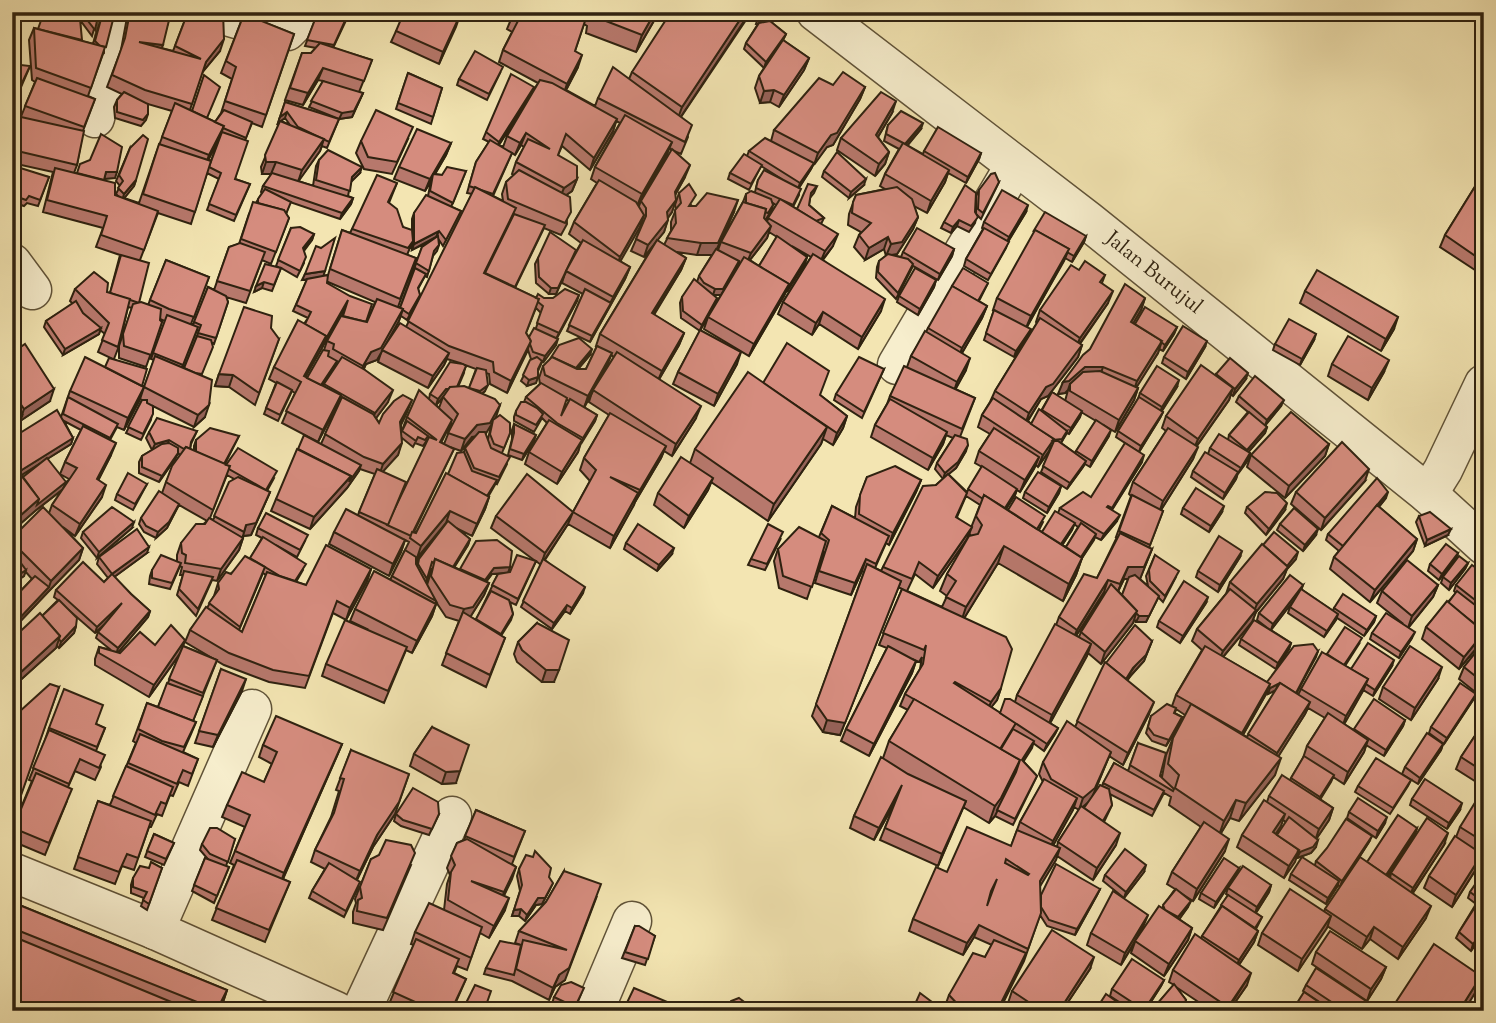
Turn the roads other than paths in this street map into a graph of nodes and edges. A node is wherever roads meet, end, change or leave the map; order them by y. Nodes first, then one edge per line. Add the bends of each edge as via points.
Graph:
1 (121, 12) edge
2 (213, 12) edge
3 (297, 12) edge
4 (816, 12) edge
5 (95, 118) edge
6 (1015, 165) junction
7 (897, 365) dead end
8 (1484, 384) edge
9 (1428, 494) junction
10 (1484, 545) edge
11 (252, 709) dead end
12 (452, 816) dead end
13 (12, 872) edge
14 (632, 921) dead end
15 (155, 930) junction
16 (1484, 993) edge
17 (336, 1011) edge
18 (362, 1011) edge
19 (594, 1011) edge
20 (1472, 1011) edge

1 - 5 street
2 - 3 street via 287,31
4 - 6 street, Jalan Burujul
6 - 7 street
6 - 9 street, Jalan Burujul
8 - 9 street
9 - 10 street, Jalan Burujul
11 - 15 street
12 - 18 street
13 - 15 street
14 - 19 street
15 - 17 street
16 - 20 street

